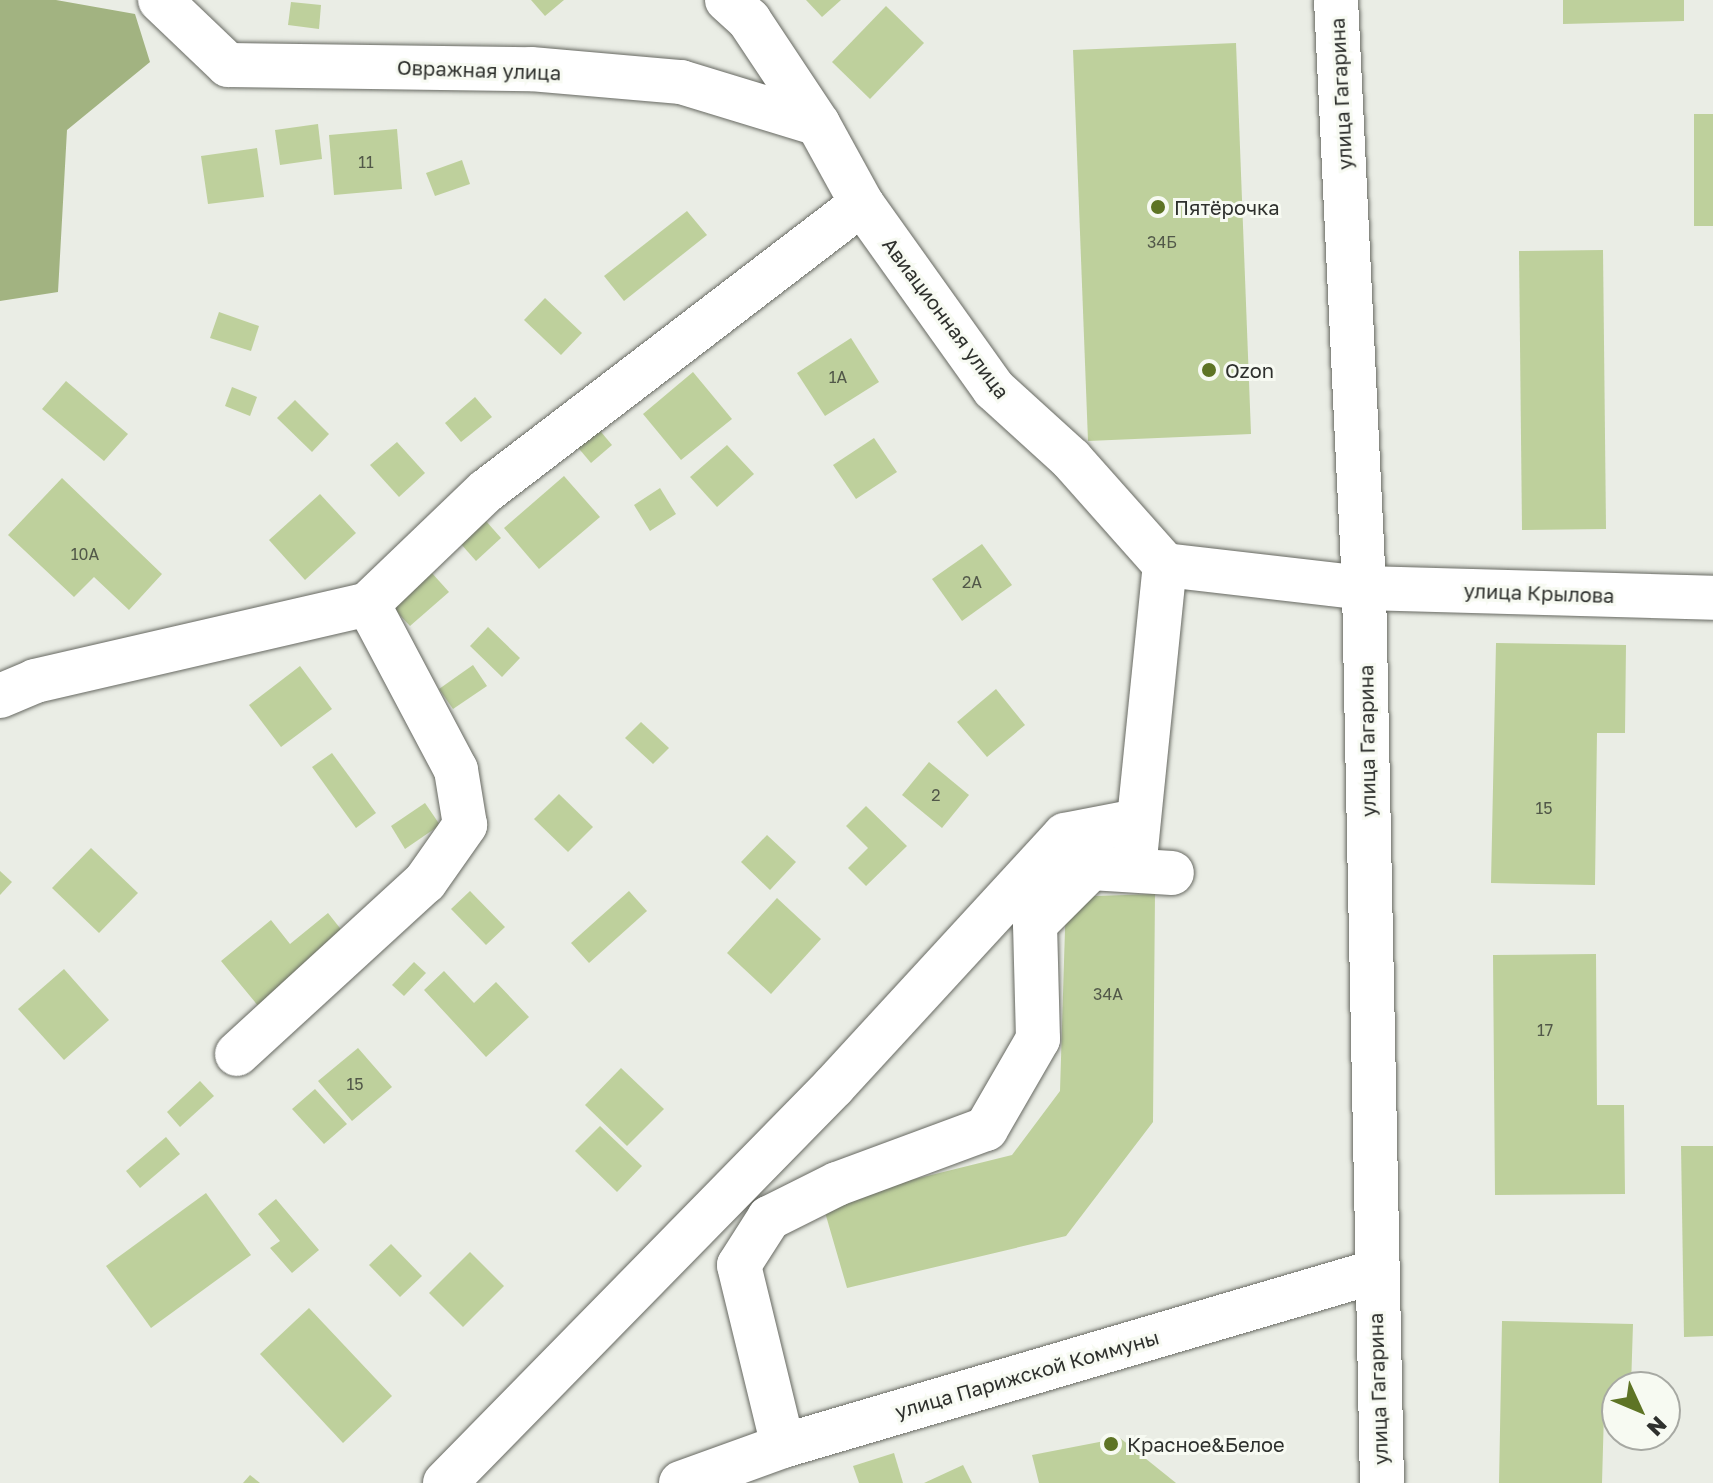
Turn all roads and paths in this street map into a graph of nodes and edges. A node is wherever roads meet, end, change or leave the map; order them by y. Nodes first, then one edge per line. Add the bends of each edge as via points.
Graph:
1 (160, 0) edge
2 (727, 0) edge
3 (1336, 0) edge
4 (818, 124) junction
5 (862, 204) junction
6 (1165, 565) junction
7 (1364, 588) junction
8 (1713, 598) edge
9 (368, 604) junction
10 (0, 696) edge
11 (1137, 821) junction
12 (237, 1054) dead end
13 (1374, 1272) junction
14 (783, 1446) junction
15 (445, 1483) edge
16 (681, 1483) edge
17 (1382, 1483) edge

1 - 4 street, Овражная улица via 228,65 531,69 681,82
2 - 4 street, Авиационная улица via 749,20
3 - 7 street, улица Гагарина
4 - 5 street, Авиационная улица
5 - 6 street, Авиационная улица via 994,389 1071,459
5 - 9 street via 486,491
6 - 7 street
6 - 11 street
7 - 8 street, улица Крылова
7 - 13 street, улица Гагарина
9 - 10 street via 35,681
9 - 12 street via 456,770 465,825 425,882
11 - 14 street via 1154,873 1091,868 1035,924 1038,1039 986,1129 837,1184 769,1218 739,1265
11 - 15 street via 1065,835 834,1086
13 - 14 street, улица Парижской Коммуны
13 - 17 street, улица Гагарина
14 - 16 street, улица Парижской Коммуны

